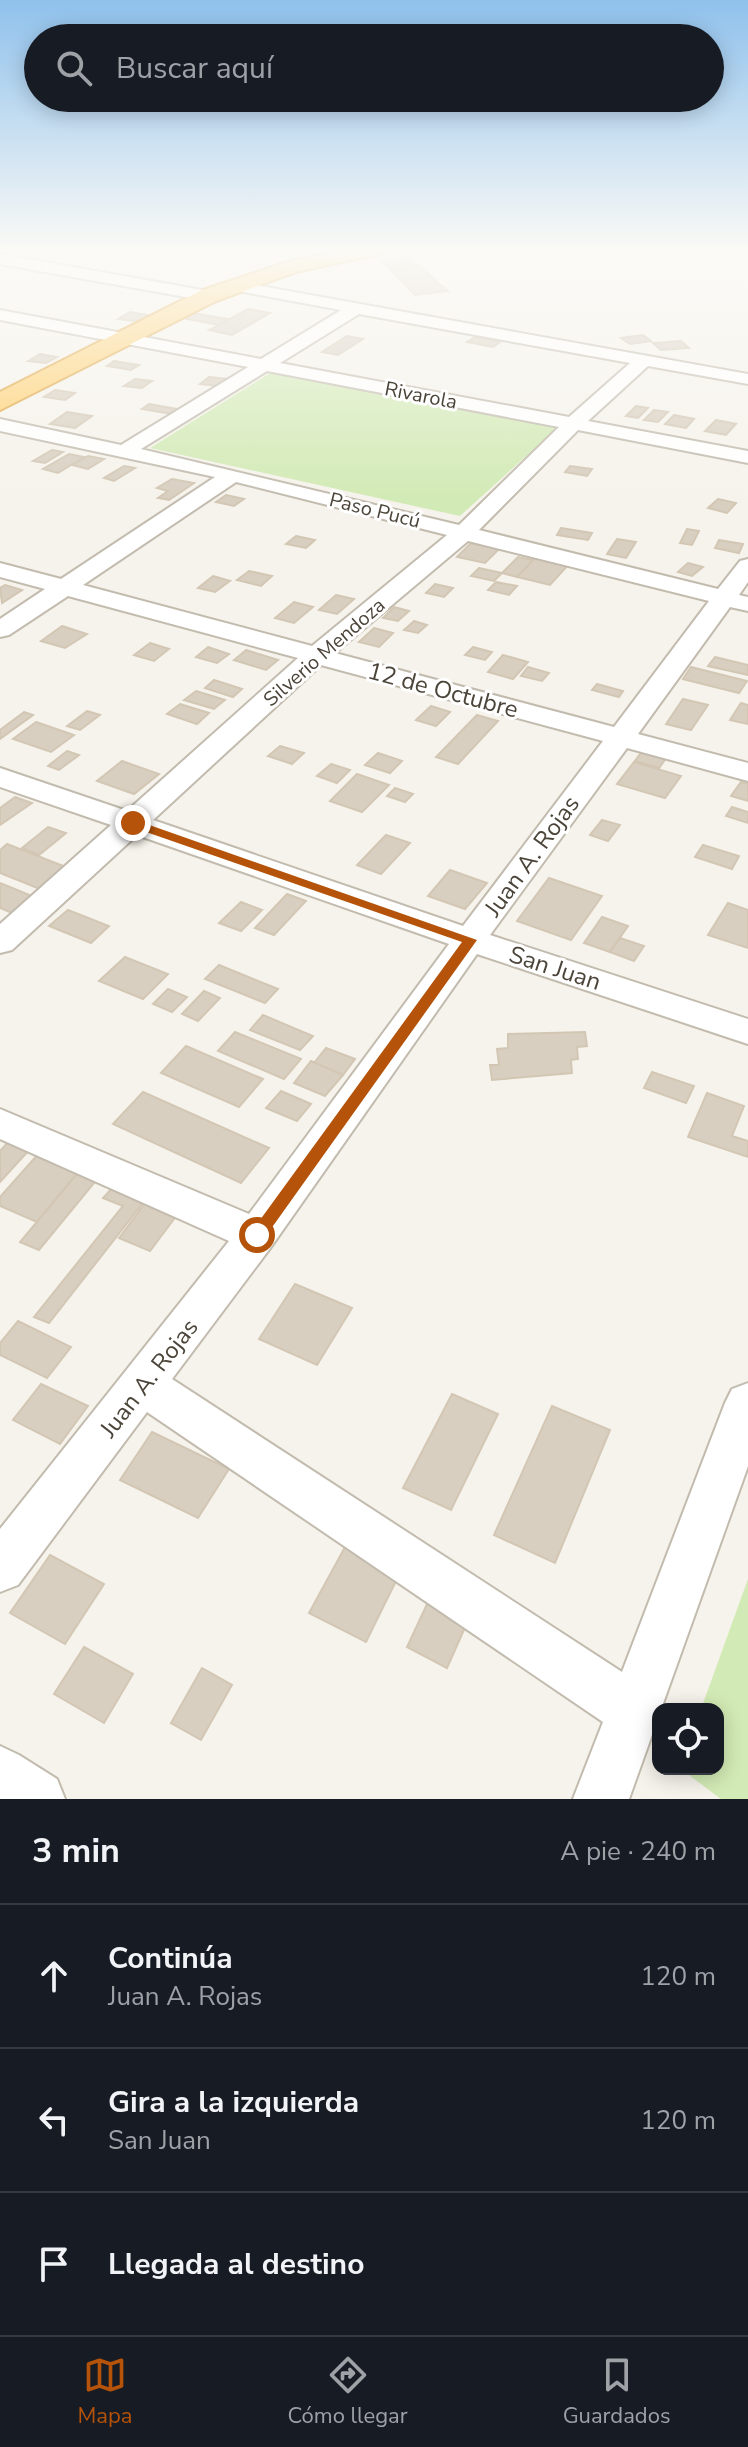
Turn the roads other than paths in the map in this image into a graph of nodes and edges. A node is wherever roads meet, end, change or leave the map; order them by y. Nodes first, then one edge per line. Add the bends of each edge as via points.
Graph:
1 (87, 332) edge
2 (137, 332) edge
3 (318, 332) edge
4 (485, 332) edge
5 (123, 339) junction
6 (734, 359) dead end
7 (644, 360) junction
8 (265, 365) junction
9 (680, 367) junction
10 (748, 379) edge
11 (0, 402) edge
12 (573, 424) junction
13 (0, 425) edge
14 (123, 452) junction
15 (748, 457) edge
16 (233, 475) junction
17 (465, 532) junction
18 (748, 566) edge
19 (0, 570) edge
20 (64, 588) junction
21 (736, 601) edge
22 (0, 630) edge
23 (317, 655) junction
24 (617, 738) junction
25 (748, 772) edge
26 (0, 777) edge
27 (133, 823) junction
28 (470, 940) junction
29 (0, 942) edge
30 (748, 1032) edge
31 (0, 1123) edge
32 (257, 1235) junction
33 (144, 1385) junction
34 (748, 1403) edge
35 (0, 1568) edge
36 (633, 1711) junction
37 (0, 1774) edge
38 (37, 1799) edge
39 (601, 1799) edge

1 - 5 street, Rivarola
2 - 5 highway
3 - 8 street
4 - 7 street
5 - 8 street, Rivarola
5 - 11 highway
6 - 9 street
7 - 9 street
7 - 12 street, Silverio Mendoza
8 - 12 street, Rivarola
8 - 14 street
9 - 10 street
12 - 15 street, Rivarola
12 - 17 street, Silverio Mendoza
13 - 14 street, Paso Pucú
14 - 16 street, Paso Pucú
16 - 17 street, Paso Pucú
16 - 20 street
17 - 21 street, Paso Pucú
17 - 23 street, Silverio Mendoza
18 - 21 street, Juan A. Rojas
19 - 20 street, 12 de Octubre
20 - 22 street
20 - 23 street, 12 de Octubre
21 - 24 street, Juan A. Rojas
23 - 24 street, 12 de Octubre
23 - 27 street, Silverio Mendoza
24 - 25 street, 12 de Octubre
24 - 28 street, Juan A. Rojas
26 - 27 street, San Juan
27 - 28 street, San Juan
27 - 29 street, Silverio Mendoza
28 - 30 street, San Juan
28 - 32 street, Juan A. Rojas
31 - 32 street
32 - 33 street, Juan A. Rojas
33 - 35 street, Juan A. Rojas
33 - 36 street
34 - 36 street
36 - 39 street
37 - 38 street

